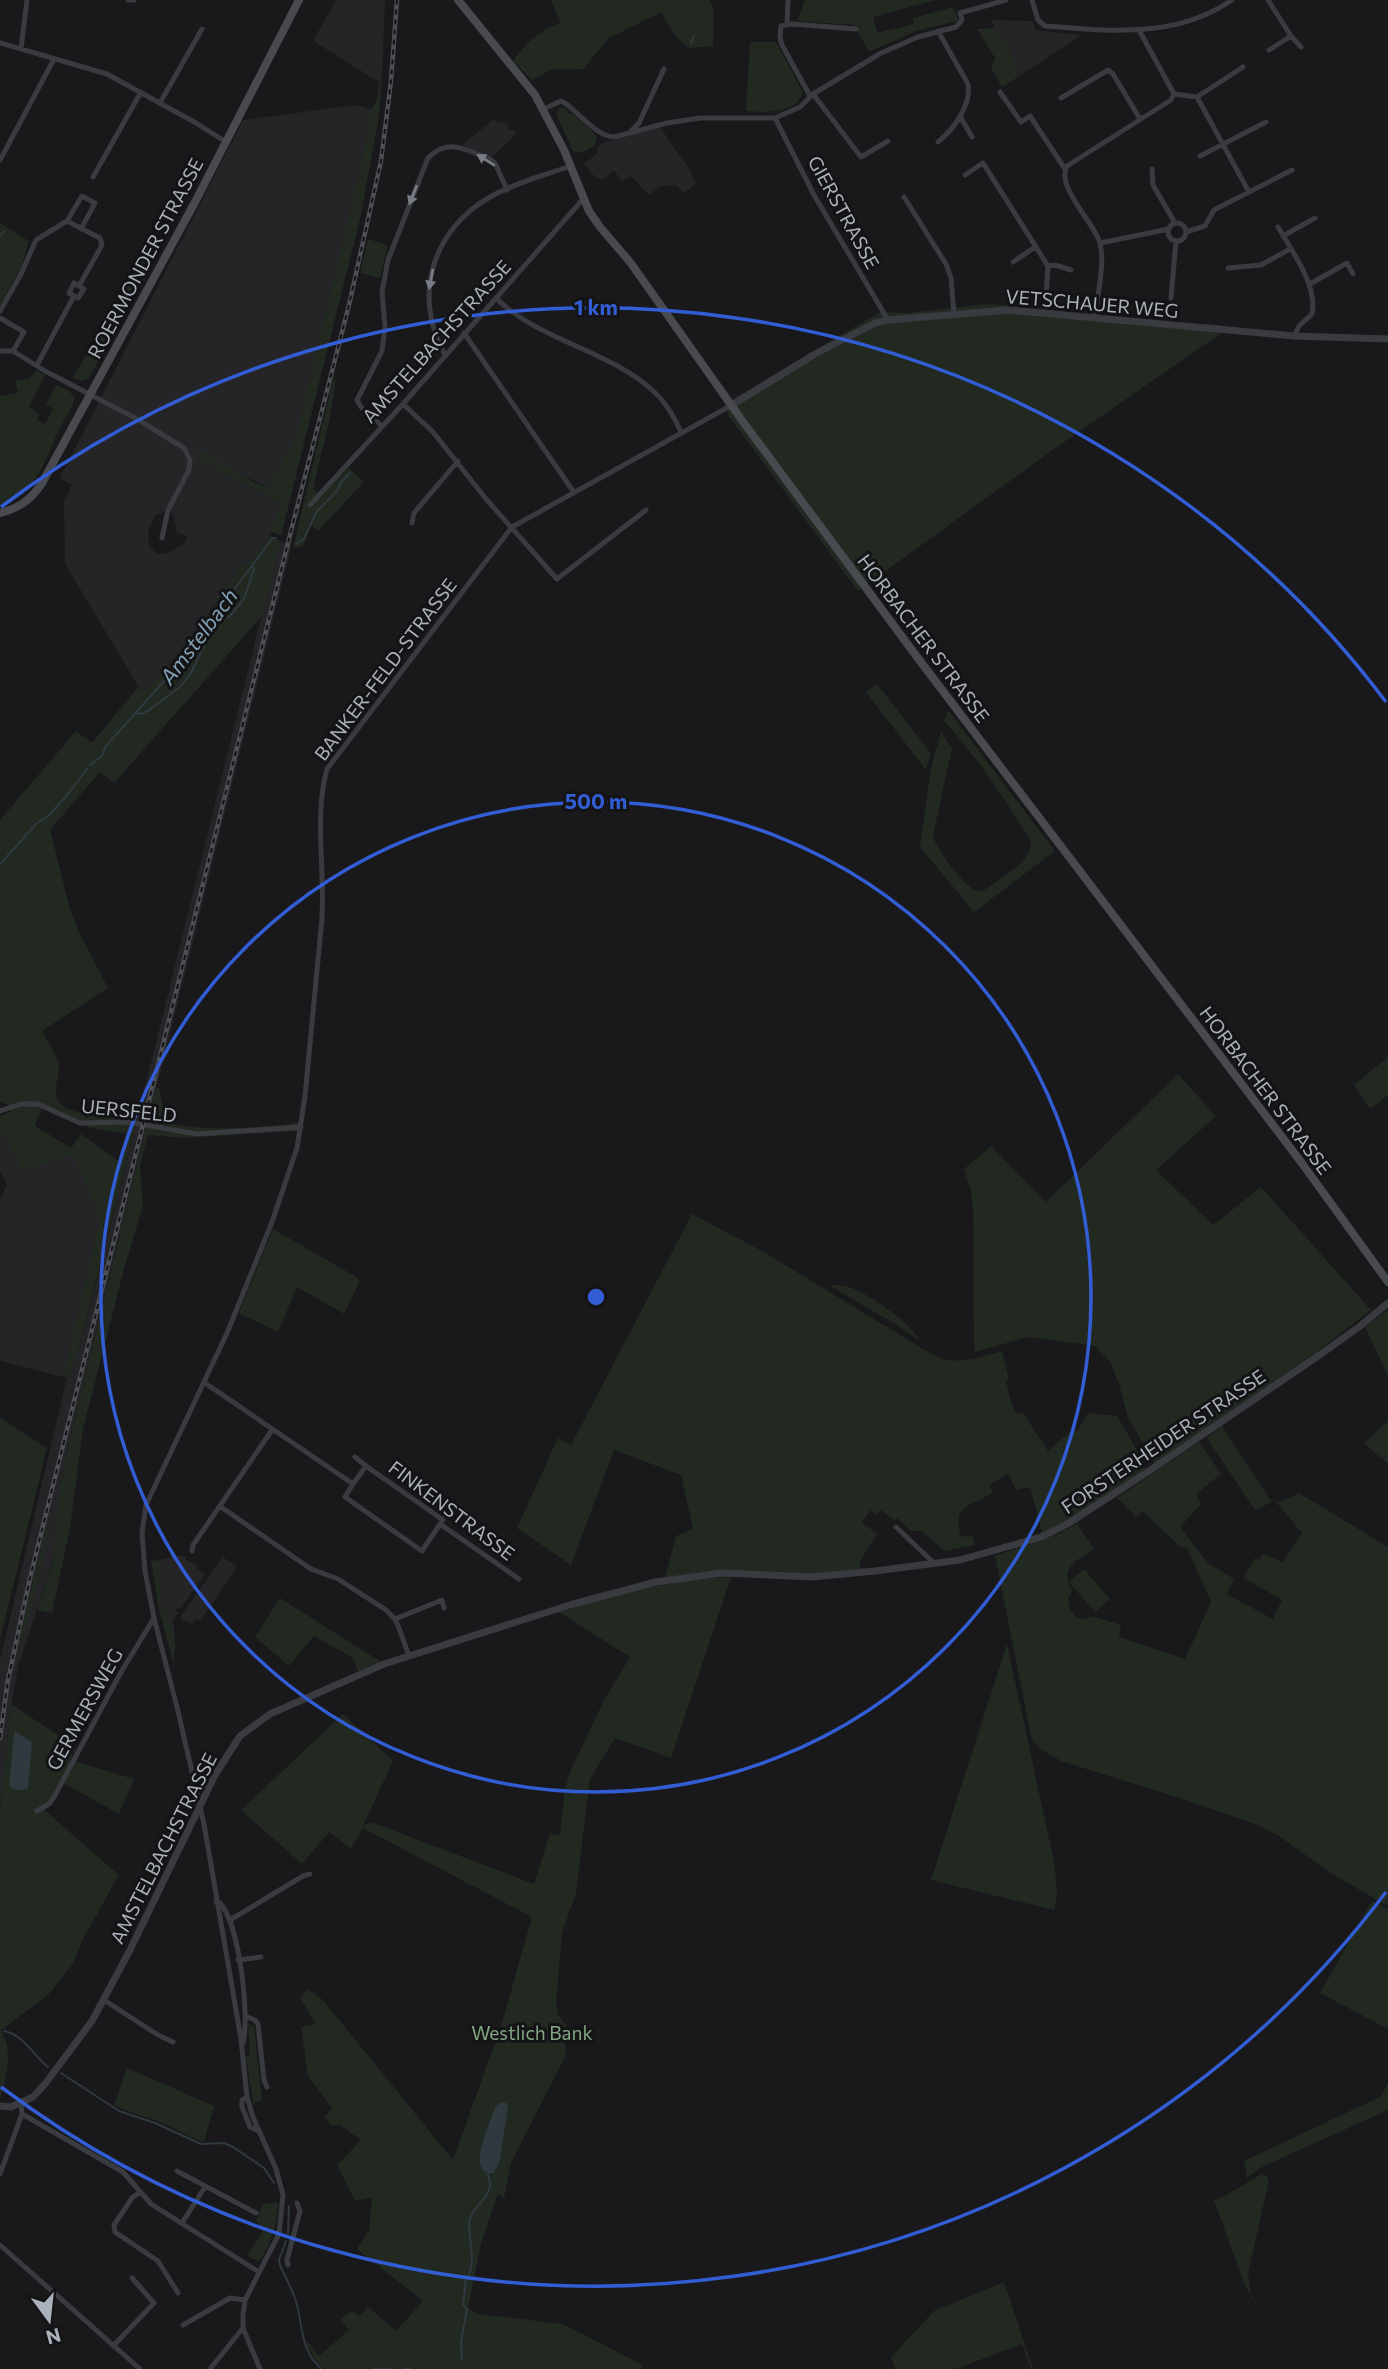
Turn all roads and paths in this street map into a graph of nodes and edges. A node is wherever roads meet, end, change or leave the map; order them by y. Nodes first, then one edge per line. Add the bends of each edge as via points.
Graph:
1 (27, 0) edge
2 (458, 0) edge
3 (788, 0) edge
4 (1006, 0) edge
5 (1032, 0) edge
6 (1232, 0) edge
7 (1268, 0) edge
8 (297, 1) edge
9 (787, 24) junction
10 (202, 29) dead end
11 (856, 29) dead end
12 (1139, 30) junction
13 (938, 31) junction
14 (1291, 36) junction
15 (0, 43) edge
16 (1301, 47) dead end
17 (21, 49) junction
18 (1269, 50) dead end
19 (54, 59) junction
20 (1242, 67) dead end
21 (664, 69) dead end
22 (141, 92) junction
23 (1000, 92) dead end
24 (1174, 94) junction
25 (811, 95) junction
26 (1197, 97) junction
27 (1061, 98) dead end
28 (160, 103) junction
29 (544, 109) junction
30 (960, 116) junction
31 (775, 118) junction
32 (1140, 119) junction
33 (1266, 122) dead end
34 (628, 134) junction
35 (972, 137) dead end
36 (888, 141) dead end
37 (226, 142) junction
38 (938, 142) dead end
39 (1224, 143) junction
40 (1200, 156) dead end
41 (0, 160) edge
42 (571, 166) junction
43 (1065, 169) junction
44 (1152, 169) dead end
45 (1292, 170) dead end
46 (965, 175) dead end
47 (93, 177) dead end
48 (507, 190) junction
49 (1249, 192) junction
50 (904, 197) dead end
51 (584, 198) junction
52 (1315, 218) dead end
53 (67, 221) junction
54 (1175, 223) junction
55 (1278, 227) dead end
56 (81, 229) junction
57 (1169, 229) junction
58 (1186, 233) junction
59 (1283, 236) junction
60 (1176, 242) junction
61 (1100, 243) junction
62 (1035, 247) junction
63 (1290, 249) junction
64 (1013, 262) dead end
65 (1048, 266) junction
66 (1228, 268) dead end
67 (1070, 270) dead end
68 (1353, 274) dead end
69 (1310, 284) junction
70 (496, 298) junction
71 (1171, 298) dead end
72 (0, 311) edge
73 (1045, 312) junction
74 (954, 314) junction
75 (0, 318) edge
76 (1094, 318) junction
77 (888, 320) junction
78 (464, 333) junction
79 (1294, 336) junction
80 (1388, 339) edge
81 (0, 351) edge
82 (13, 351) junction
83 (445, 355) junction
84 (37, 365) junction
85 (89, 395) junction
86 (403, 404) junction
87 (732, 405) junction
88 (382, 426) junction
89 (681, 432) junction
90 (458, 461) junction
91 (573, 491) junction
92 (310, 505) dead end
93 (646, 510) dead end
94 (0, 513) edge
95 (412, 523) dead end
96 (512, 527) junction
97 (163, 538) dead end
98 (0, 1111) edge
99 (301, 1127) junction
100 (1388, 1282) edge
101 (1388, 1303) edge
102 (205, 1383) junction
103 (271, 1430) junction
104 (355, 1457) dead end
105 (366, 1466) junction
106 (353, 1484) junction
107 (221, 1507) junction
108 (440, 1524) junction
109 (897, 1527) dead end
110 (191, 1551) dead end
111 (935, 1564) junction
112 (519, 1579) dead end
113 (444, 1608) dead end
114 (537, 1616) joint
115 (154, 1618) junction
116 (395, 1619) junction
117 (409, 1656) junction
118 (199, 1805) junction
119 (37, 1811) dead end
120 (191, 1821) junction
121 (204, 1824) junction
122 (310, 1874) dead end
123 (216, 1902) junction
124 (230, 1920) junction
125 (261, 1957) dead end
126 (238, 1960) junction
127 (104, 2000) junction
128 (247, 2017) junction
129 (173, 2042) dead end
130 (242, 2045) junction
131 (267, 2087) dead end
132 (21, 2104) junction
133 (0, 2106) edge
134 (22, 2114) junction
135 (177, 2171) dead end
136 (0, 2174) edge
137 (205, 2187) junction
138 (140, 2192) junction
139 (297, 2203) dead end
140 (256, 2213) dead end
141 (182, 2223) junction
142 (287, 2237) junction
143 (0, 2245) edge
144 (288, 2265) dead end
145 (260, 2272) junction
146 (132, 2278) dead end
147 (178, 2293) dead end
148 (245, 2300) junction
149 (183, 2325) dead end
150 (243, 2328) junction
151 (113, 2346) junction
152 (140, 2369) edge
153 (210, 2369) edge
154 (260, 2369) edge

1 - 17 street
2 - 29 main road, HORBACHER STRASSE
3 - 9 street
4 - 13 street via 960,13 961,24
5 - 12 street via 1038,20 1045,26
6 - 12 street via 1192,20
7 - 14 street
8 - 37 main road, ROERMONDER STRASSE
9 - 11 street
9 - 25 street via 781,26 780,38
10 - 28 street
12 - 24 street
13 - 25 street via 889,49
13 - 30 street via 968,84
14 - 16 street
14 - 18 street
15 - 17 street
17 - 19 street
19 - 22 street via 107,74
19 - 41 street
20 - 26 street
21 - 34 street via 639,123
22 - 28 street
22 - 47 street
23 - 43 street via 1021,122 1030,116
24 - 26 street
24 - 32 street
25 - 31 street via 800,107
25 - 36 street via 861,157
26 - 39 street
27 - 32 street via 1108,70
28 - 37 street
29 - 34 street via 561,101 607,136
29 - 42 main road, HORBACHER STRASSE
30 - 35 street
30 - 38 street
31 - 34 street via 700,118
31 - 77 street, GIERSTRASSE via 814,195
32 - 43 street
33 - 39 street
37 - 85 main road, ROERMONDER STRASSE
39 - 40 street
39 - 49 street
42 - 48 street
42 - 51 main road, HORBACHER STRASSE
43 - 61 street via 1065,183
44 - 54 street via 1153,186
45 - 49 street
46 - 62 street via 983,163
48 -> 83 street via 472,209 456,225 434,265 429,310
48 -> 88 street via 495,163 469,151 452,145 428,158 387,260 382,351 358,400
49 - 58 street via 1214,210 1205,226
50 - 74 street via 946,264
51 - 70 street, AMSTELBACHSTRASSE
51 - 87 main road, HORBACHER STRASSE via 600,228 630,262
52 - 59 street
53 - 56 street
53 - 56 street via 82,195 95,203
53 - 72 street via 36,240
54 - 57 street
54 - 58 street via 1183,225
55 - 59 street
56 - 84 street via 100,238 102,245 79,286 84,289 78,298 74,296
57 - 60 street via 1169,237
57 - 61 street
58 - 60 street
59 - 63 street
60 - 71 street
61 - 76 street
62 - 64 street
62 - 65 street
63 - 66 street via 1261,265
63 - 69 street
65 - 67 street
65 - 73 street
68 - 69 street via 1347,263
69 - 79 street via 1312,314
70 - 78 street, AMSTELBACHSTRASSE
70 - 89 street via 523,320 633,376 660,398
73 - 74 street, VETSCHAUER WEG
73 - 76 street, VETSCHAUER WEG
74 - 77 street, VETSCHAUER WEG
75 - 82 street via 24,331
76 - 79 street, VETSCHAUER WEG
77 - 87 street, VETSCHAUER WEG via 815,354
78 - 83 street, AMSTELBACHSTRASSE
78 - 91 street
79 - 80 street, VETSCHAUER WEG
81 - 82 street
82 - 84 street
83 - 86 street, AMSTELBACHSTRASSE
84 - 85 street
85 - 94 main road, ROERMONDER STRASSE via 37,491 20,506
85 - 97 street via 188,453 189,470 168,510
86 - 88 street, AMSTELBACHSTRASSE
86 - 90 street
87 - 89 street, BANKER-FELD-STRASSE
87 - 100 main road, HORBACHER STRASSE
88 - 92 street, AMSTELBACHSTRASSE
89 - 91 street, BANKER-FELD-STRASSE
90 - 95 street via 414,513
90 - 96 street
91 - 96 street, BANKER-FELD-STRASSE
93 - 96 street via 556,579
96 - 99 street, BANKER-FELD-STRASSE via 327,769 322,788 322,918
98 - 99 street, UERSFELD via 38,1104 80,1123 128,1122 197,1134
99 - 102 street, BANKER-FELD-STRASSE via 272,1222
101 - 111 street, FORSTERHEIDER STRASSE via 1307,1364 1069,1523 1025,1542
102 - 103 street
102 - 115 street, BANKER-FELD-STRASSE via 146,1505 142,1533
103 - 106 street
103 - 107 street
104 - 105 street, FINKENSTRASSE
105 - 106 street, FINKENSTRASSE
105 - 108 street, FINKENSTRASSE via 443,1520
106 - 108 street via 345,1497 422,1551
107 - 110 street
107 - 116 street
108 - 112 street, FINKENSTRASSE
109 - 111 street
111 - 114 street, FORSTERHEIDER STRASSE via 812,1577 722,1573 656,1582
113 - 116 street via 442,1600
114 - 117 street, AMSTELBACHSTRASSE
115 - 118 street, BANKER-FELD-STRASSE
115 - 119 street, GERMERSWEG via 54,1797
116 - 117 street
117 - 118 street, AMSTELBACHSTRASSE via 255,1723 240,1736
118 - 120 street, AMSTELBACHSTRASSE
118 - 121 street, BANKER-FELD-STRASSE
120 - 121 street via 198,1819
120 - 127 street, AMSTELBACHSTRASSE
121 - 123 street, BANKER-FELD-STRASSE
122 - 124 street
123 - 124 street
123 - 130 street, BANKER-FELD-STRASSE
124 - 126 street
125 - 126 street
126 - 128 street
127 - 129 street
127 - 132 street, AMSTELBACHSTRASSE via 55,2071
128 - 130 street
128 - 131 street via 258,2024
130 - 142 street via 247,2097 242,2107 276,2168
132 - 133 street
132 - 134 street
134 - 136 street
134 - 138 street via 123,2172
135 - 137 street
137 - 140 street
137 - 141 street
138 - 141 street
138 - 147 street via 114,2225 115,2232 158,2261
139 - 142 street via 300,2211
141 - 145 street
142 - 144 street
142 - 145 street
143 - 151 street
145 - 148 street
146 - 151 street via 154,2303
148 - 149 street via 230,2298
148 - 150 street
150 - 153 street
150 - 154 street
151 - 152 street

